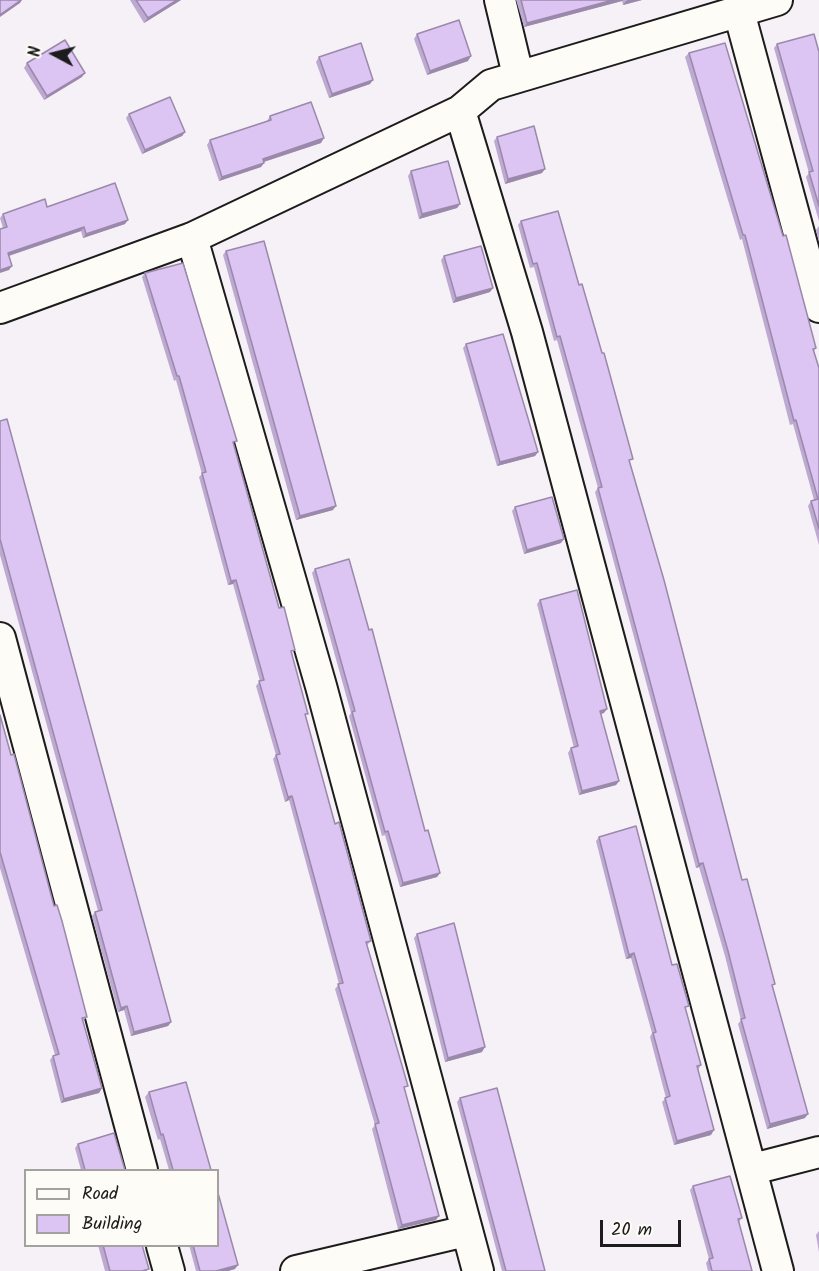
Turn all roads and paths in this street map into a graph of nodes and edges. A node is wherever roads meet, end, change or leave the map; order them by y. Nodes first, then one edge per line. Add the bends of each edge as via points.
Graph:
1 (500, 0) edge
2 (777, 0) edge
3 (739, 12) junction
4 (518, 75) junction
5 (460, 111) junction
6 (192, 238) junction
7 (819, 307) edge
8 (0, 308) edge
9 (0, 638) edge
10 (819, 1152) edge
11 (142, 1169) edge
12 (753, 1169) junction
13 (466, 1231) junction
14 (163, 1247) edge
15 (169, 1271) edge
16 (296, 1271) edge
17 (478, 1271) edge
18 (778, 1271) edge

1 - 4 street
2 - 3 street
3 - 4 street
3 - 7 street
4 - 5 street via 491,85
5 - 6 street
5 - 12 street via 527,333
6 - 8 street
6 - 13 street via 321,686
9 - 11 street
10 - 12 street
12 - 18 street
13 - 16 street
13 - 17 street
14 - 15 street

